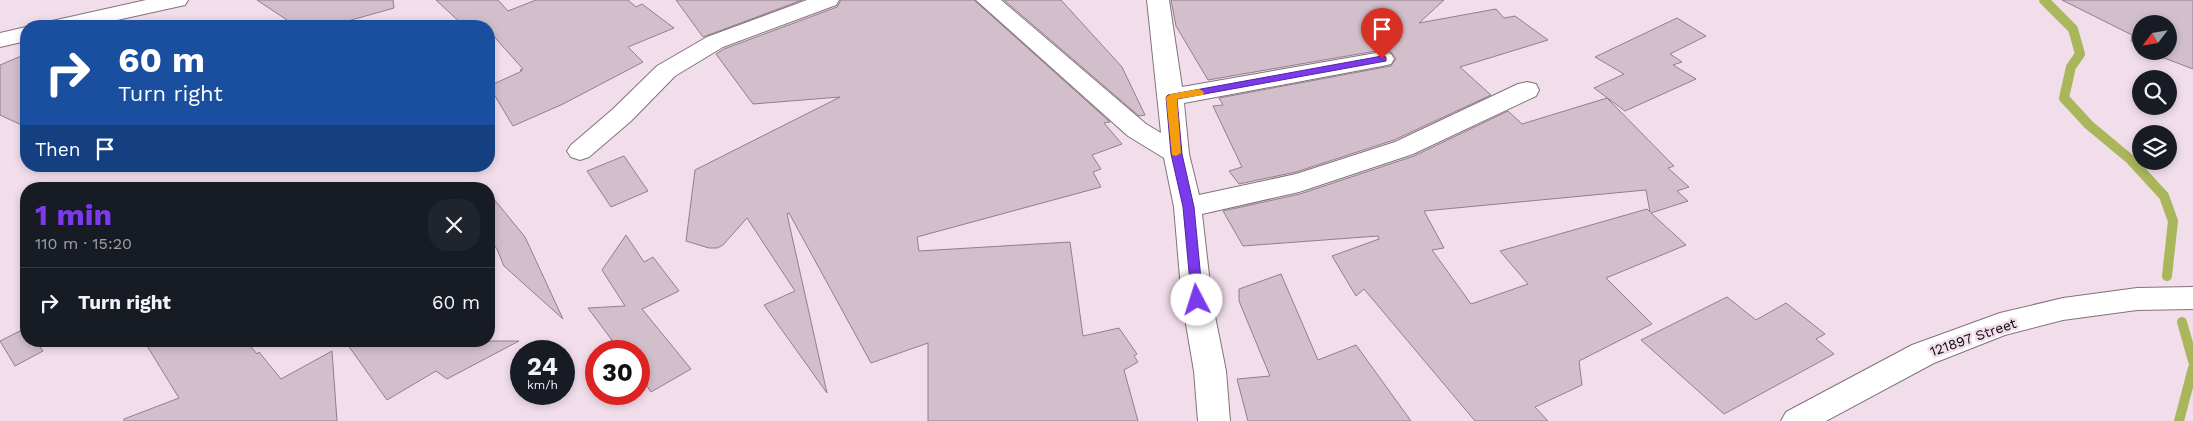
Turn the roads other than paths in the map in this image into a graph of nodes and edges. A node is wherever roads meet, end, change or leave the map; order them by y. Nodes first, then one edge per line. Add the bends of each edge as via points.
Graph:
1 (177, 0) edge
2 (828, 0) edge
3 (987, 0) edge
4 (1158, 0) edge
5 (87, 20) edge
6 (20, 35) edge
7 (0, 40) edge
8 (1382, 59) dead end
9 (1526, 90) dead end
10 (1171, 97) junction
11 (580, 151) dead end
12 (1176, 154) junction
13 (1188, 207) junction
14 (2193, 298) edge
15 (1214, 421) edge
16 (1797, 421) edge

1 - 5 street
2 - 11 street via 715,42 666,71
3 - 12 street via 1137,130
4 - 10 street
6 - 7 street
8 - 10 street
9 - 13 street via 1404,148 1299,183
10 - 12 street
12 - 13 street
13 - 15 street
14 - 16 street, 121897 Street via 2136,299 2063,309 2000,325 1923,354

